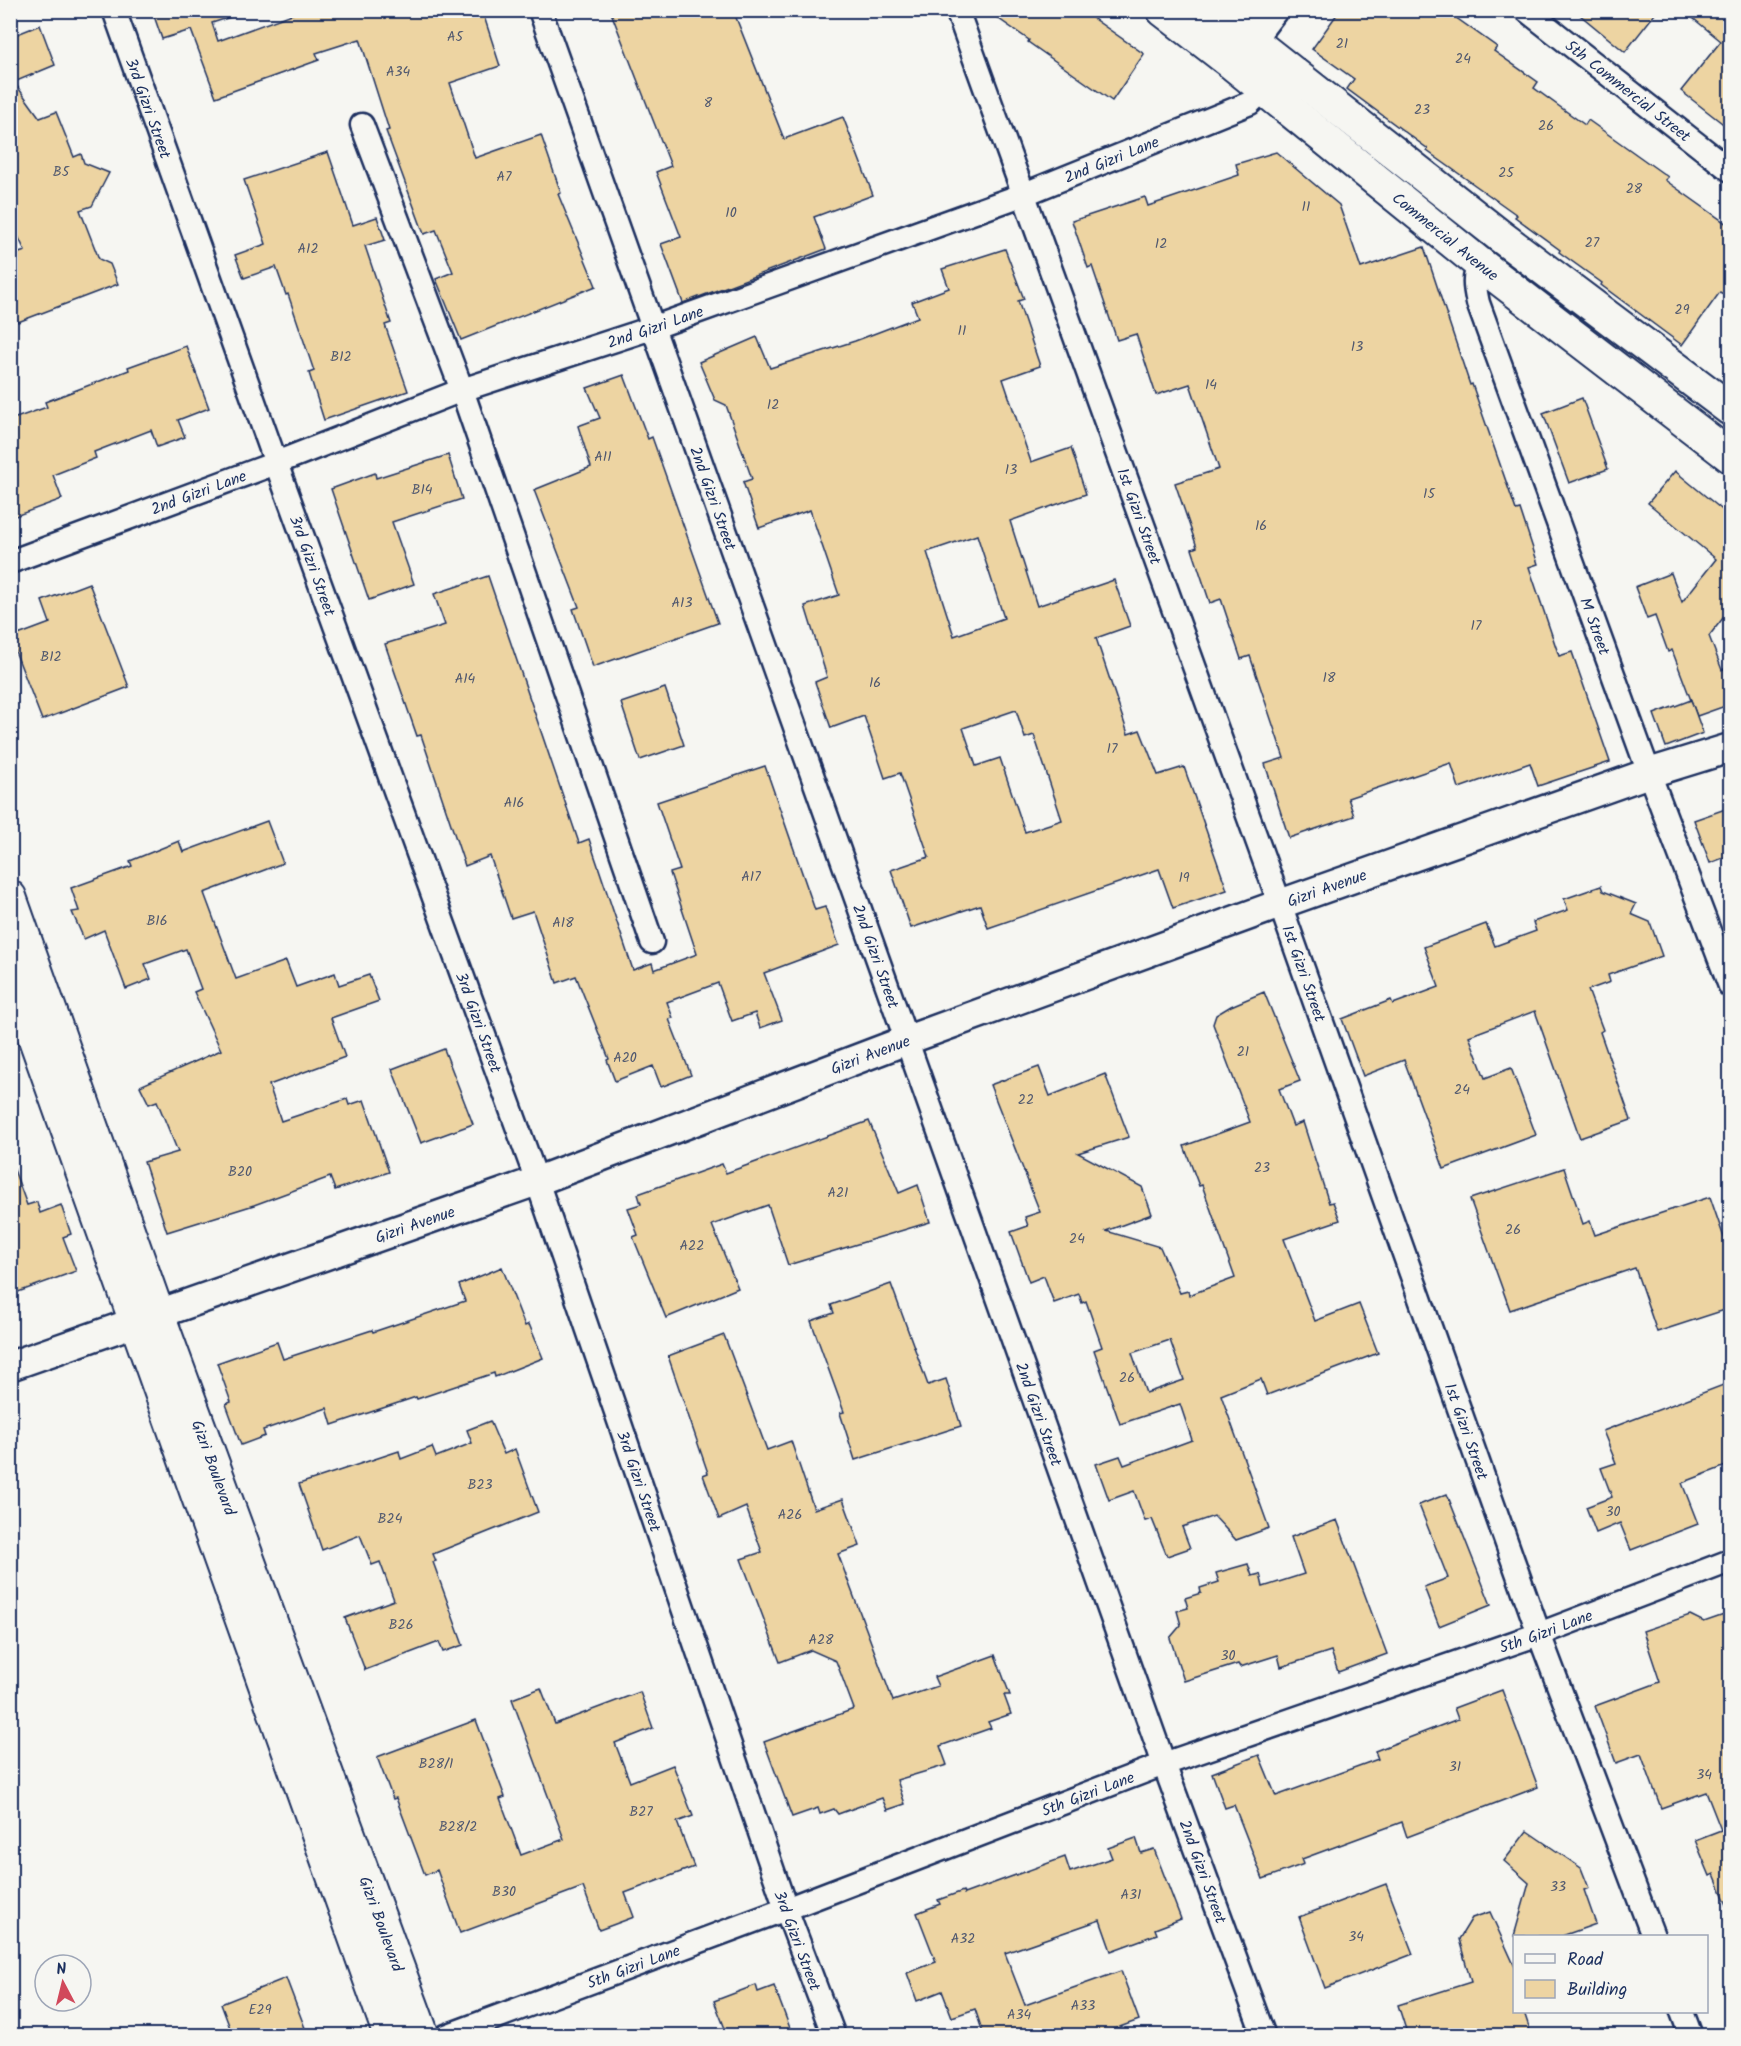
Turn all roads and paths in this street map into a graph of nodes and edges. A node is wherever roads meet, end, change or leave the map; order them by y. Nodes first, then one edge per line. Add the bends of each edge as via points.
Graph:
1 (114, 10) edge
2 (540, 10) edge
3 (957, 10) edge
4 (1163, 10) edge
5 (1213, 10) edge
6 (1273, 10) edge
7 (1526, 10) edge
8 (1251, 39) junction
9 (1229, 61) junction
10 (1275, 79) junction
11 (362, 125) dead end
12 (1731, 170) edge
13 (1022, 195) junction
14 (1480, 264) junction
15 (652, 328) junction
16 (462, 390) junction
17 (1731, 409) edge
18 (1731, 456) edge
19 (276, 463) junction
20 (10, 561) edge
21 (1731, 748) edge
22 (1649, 773) junction
23 (10, 897) edge
24 (1280, 903) junction
25 (652, 942) dead end
26 (10, 969) edge
27 (1731, 986) edge
28 (907, 1040) junction
29 (537, 1181) junction
30 (147, 1318) junction
31 (10, 1366) edge
32 (1731, 1561) edge
33 (1539, 1634) junction
34 (1164, 1764) junction
35 (786, 1909) junction
36 (1653, 1935) edge
37 (1682, 2013) edge
38 (390, 2036) edge
39 (423, 2036) edge
40 (446, 2036) edge
41 (834, 2036) edge
42 (1264, 2036) edge
43 (1691, 2036) edge

1 - 19 street, 3rd Gizri Street
2 - 15 street, 2nd Gizri Street
3 - 13 street, 1st Gizri Street
4 - 9 main road, Commercial Avenue
5 - 8 main road, Commercial Avenue
6 - 8 street
7 - 12 street, 5th Commercial Street
8 - 9 street
8 - 10 main road, Commercial Avenue
9 - 10 main road, Commercial Avenue
10 - 13 street, 2nd Gizri Lane via 1250,103
10 - 14 main road, Commercial Avenue
10 - 17 main road, Commercial Avenue via 1500,236
11 - 16 street
13 - 15 street, 2nd Gizri Lane
13 - 24 street, 1st Gizri Street
14 - 18 main road, Commercial Avenue
14 - 22 street, M Street via 1474,283 1478,303
15 - 16 street, 2nd Gizri Lane
15 - 28 street, 2nd Gizri Street
16 - 19 street, 2nd Gizri Lane
16 - 25 street
19 - 20 street, 2nd Gizri Lane
19 - 29 street, 3rd Gizri Street
21 - 22 street, Gizri Avenue
22 - 24 street, Gizri Avenue
22 - 27 street, M Street
23 - 30 main road, Gizri Boulevard
24 - 28 street, Gizri Avenue
24 - 33 street, 1st Gizri Street
26 - 30 main road, Gizri Boulevard
28 - 29 street, Gizri Avenue
28 - 34 street, 2nd Gizri Street
29 - 30 street, Gizri Avenue
29 - 35 street, 3rd Gizri Street
30 - 31 street, Gizri Avenue
30 - 38 main road, Gizri Boulevard
30 - 39 main road, Gizri Boulevard
32 - 33 street, 5th Gizri Lane
33 - 34 street, 5th Gizri Lane
33 - 36 street, 1st Gizri Street
34 - 35 street, 5th Gizri Lane
34 - 42 street, 2nd Gizri Street
35 - 40 street, 5th Gizri Lane
35 - 41 street, 3rd Gizri Street
37 - 43 street

